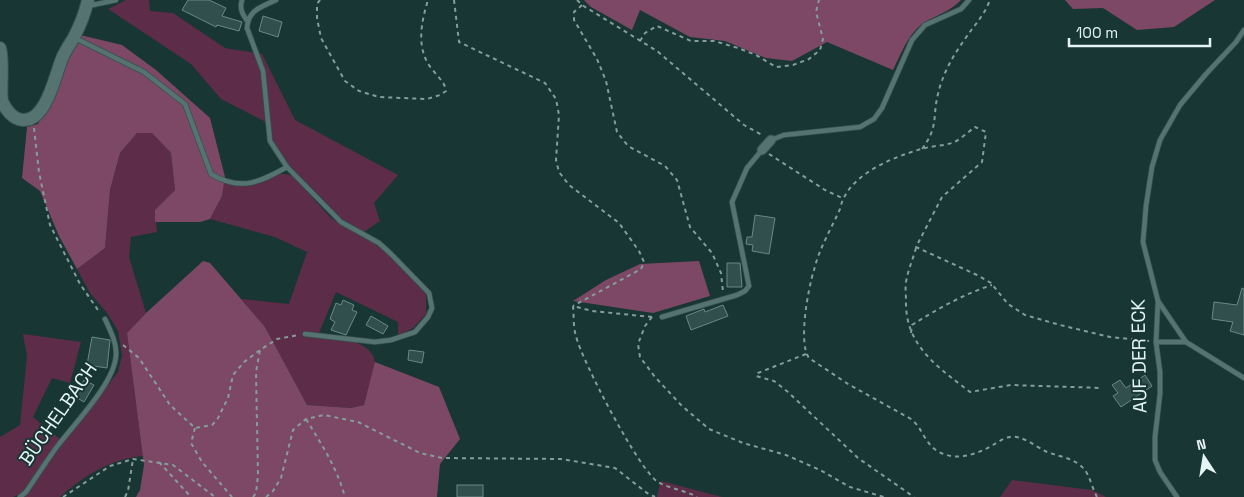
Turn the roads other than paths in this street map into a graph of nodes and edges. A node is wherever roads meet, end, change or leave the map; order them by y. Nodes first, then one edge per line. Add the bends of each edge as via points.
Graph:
1 (116, 0) edge
2 (242, 0) edge
3 (276, 0) edge
4 (969, 0) edge
5 (87, 3) edge
6 (248, 22) junction
7 (1244, 30) edge
8 (74, 37) junction
9 (0, 48) edge
10 (771, 140) joint
11 (762, 150) joint
12 (288, 167) junction
13 (1158, 301) junction
14 (662, 317) dead end
15 (105, 319) road end
16 (305, 334) road end
17 (1156, 342) junction
18 (1186, 342) junction
19 (1244, 378) edge
20 (20, 497) edge
21 (1177, 497) edge

1 - 5 lane
2 - 6 lane via 240,5
3 - 6 lane via 252,12
4 - 10 lane via 961,9 925,25 912,40 874,119 860,127 784,135
5 - 8 street
6 - 12 lane via 247,28 263,72 270,141
7 - 13 lane, AUF DER ECK via 1180,105 1160,140 1152,167 1143,242
8 - 9 street via 63,54 46,102 39,114 30,120 18,120 9,113 1,99
8 - 12 lane via 144,72 185,104 211,174 238,184 255,183
10 - 11 street
11 - 14 lane via 747,168 732,202 749,286 737,295
12 - 16 lane via 341,222 379,244 430,293 432,308 415,332 390,340 375,342
13 - 17 lane, AUF DER ECK
13 - 18 lane
15 - 20 lane, BÜCHELBACH via 114,338 116,356 112,373
17 - 18 lane
17 - 21 lane, AUF DER ECK via 1160,394 1155,460
18 - 19 lane

